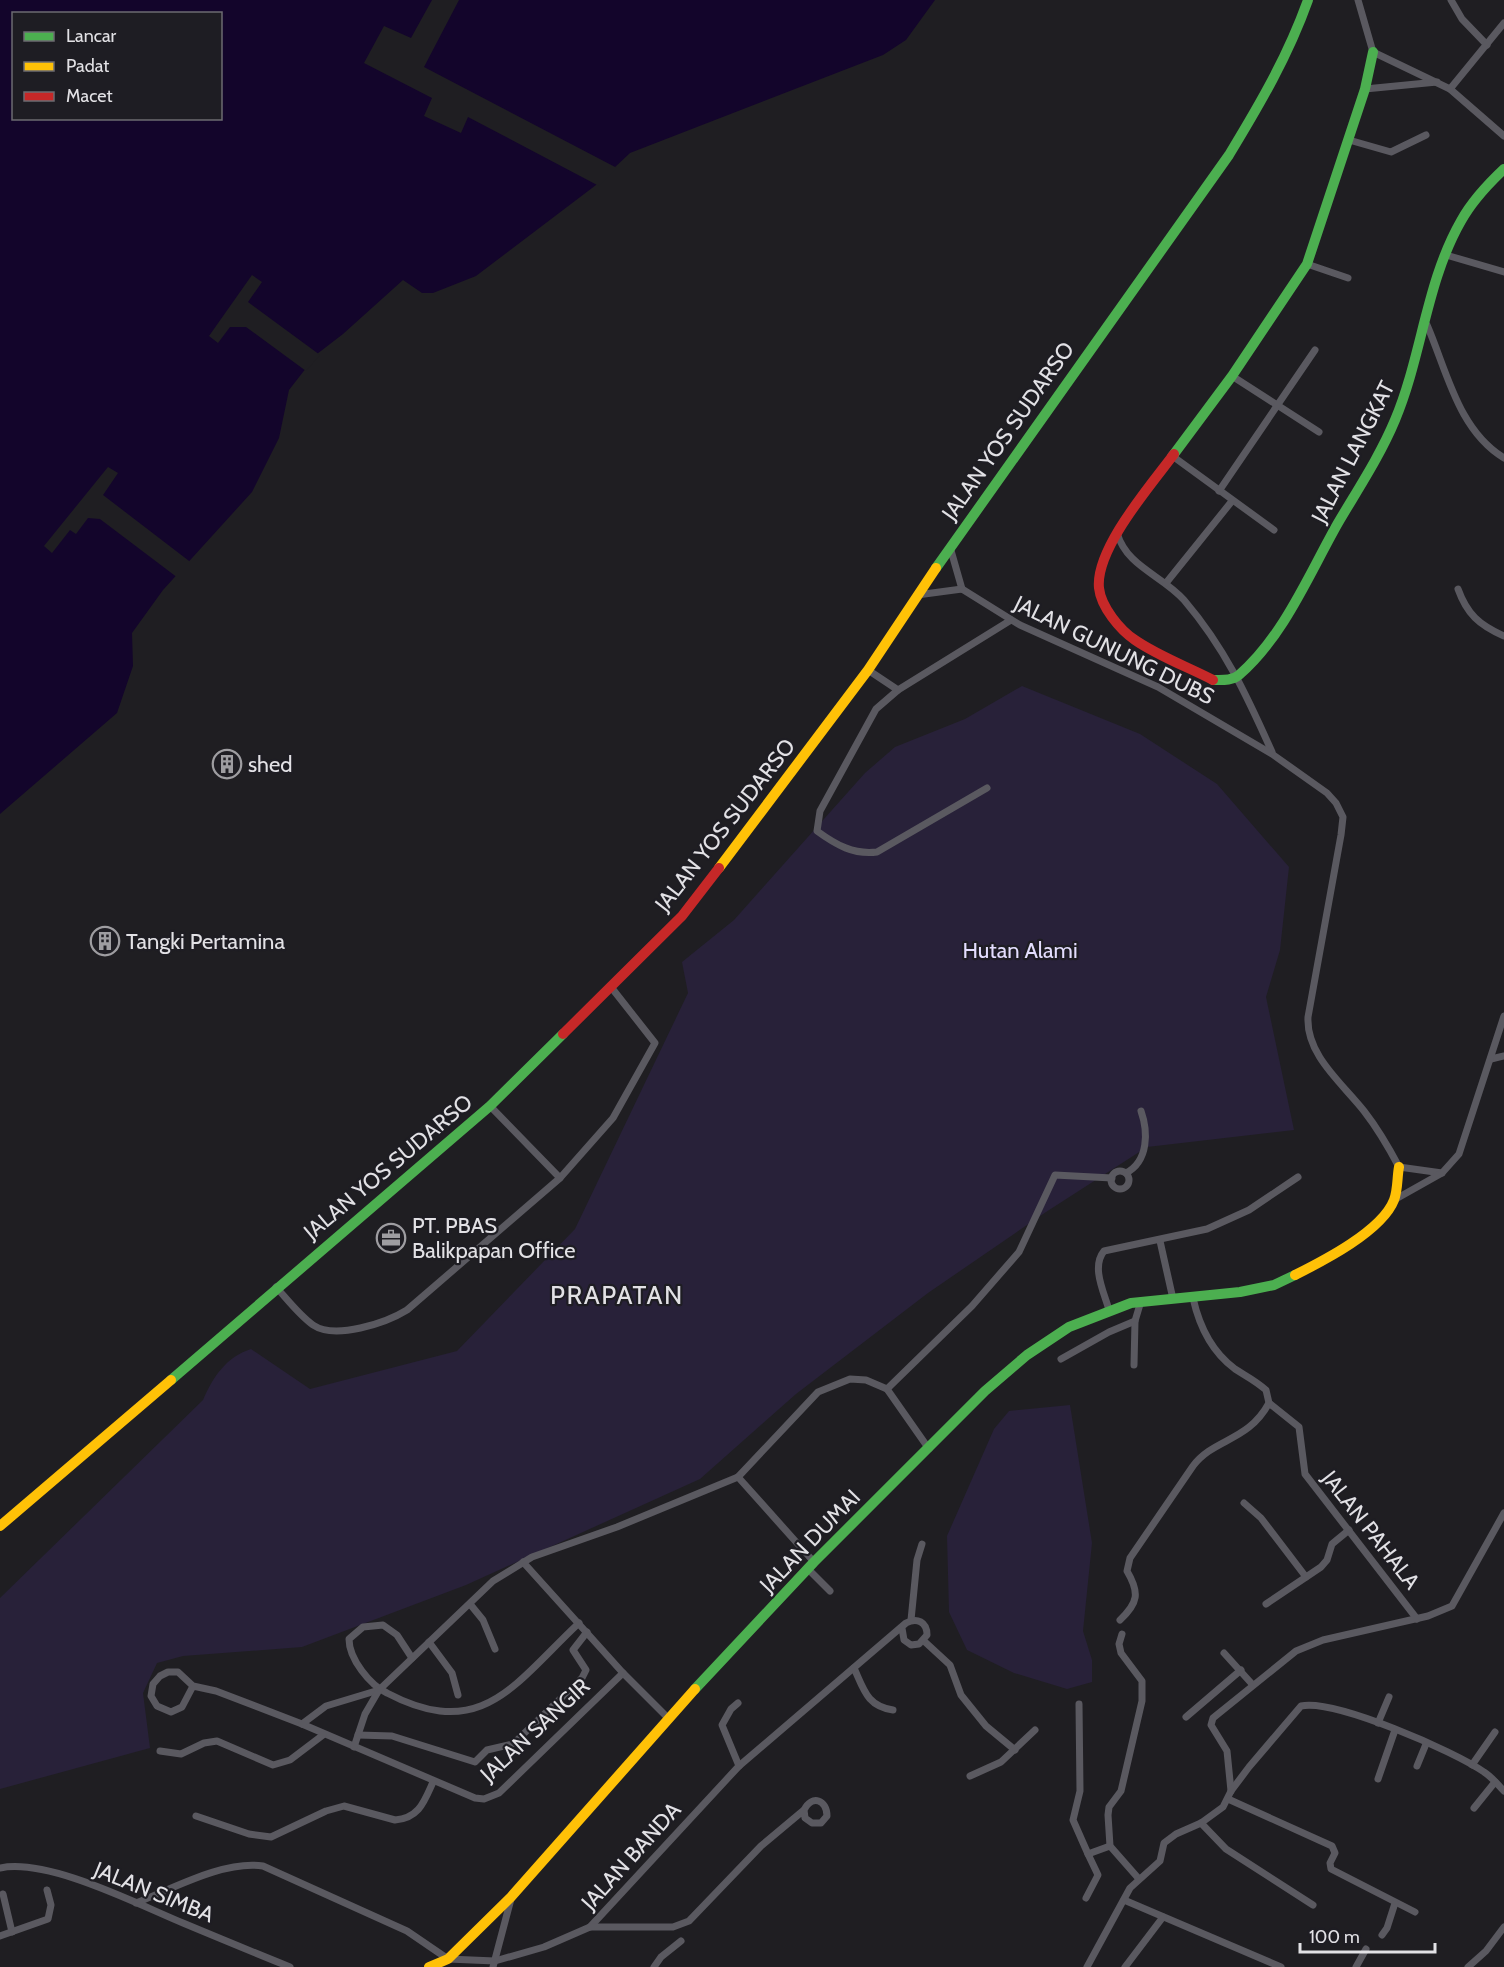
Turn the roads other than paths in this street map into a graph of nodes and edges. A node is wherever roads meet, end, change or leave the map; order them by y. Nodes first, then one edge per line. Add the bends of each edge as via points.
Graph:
1 (1308, 0) edge
2 (1358, 0) edge
3 (1451, 0) edge
4 (1504, 23) edge
5 (1488, 45) junction
6 (1373, 52) junction
7 (1438, 82) junction
8 (1365, 89) junction
9 (1450, 89) junction
10 (1426, 135) dead end
11 (1504, 136) edge
12 (1349, 140) junction
13 (1504, 169) edge
14 (1446, 255) junction
15 (1307, 264) junction
16 (1504, 272) edge
17 (1348, 278) dead end
18 (1427, 325) junction
19 (1314, 350) dead end
20 (1232, 376) junction
21 (1277, 407) junction
22 (1319, 432) dead end
23 (1171, 455) junction
24 (1504, 458) edge
25 (1219, 491) junction
26 (1232, 501) junction
27 (1274, 530) dead end
28 (1117, 531) junction
29 (950, 547) junction
30 (1166, 583) junction
31 (962, 589) junction
32 (1458, 589) dead end
33 (917, 595) junction
34 (1011, 620) junction
35 (1504, 636) edge
36 (868, 670) junction
37 (1238, 676) junction
38 (898, 690) junction
39 (1272, 754) junction
40 (987, 788) dead end
41 (611, 987) junction
42 (1504, 1016) edge
43 (1504, 1056) edge
44 (1491, 1059) junction
45 (490, 1106) junction
46 (1141, 1111) dead end
47 (1400, 1167) junction
48 (1126, 1173) junction
49 (1442, 1173) junction
50 (1298, 1177) dead end
51 (560, 1178) junction
52 (1112, 1178) junction
53 (1394, 1200) junction
54 (1160, 1241) junction
55 (276, 1287) junction
56 (1193, 1298) junction
57 (1173, 1299) junction
58 (1141, 1301) junction
59 (1109, 1310) junction
60 (1135, 1321) junction
61 (1061, 1359) dead end
62 (1134, 1365) dead end
63 (887, 1389) junction
64 (1269, 1403) junction
65 (929, 1449) junction
66 (738, 1477) junction
67 (1245, 1503) dead end
68 (1504, 1513) edge
69 (0, 1526) edge
70 (1349, 1530) junction
71 (922, 1544) dead end
72 (523, 1562) junction
73 (811, 1565) junction
74 (1306, 1577) junction
75 (830, 1591) dead end
76 (470, 1604) junction
77 (1266, 1604) dead end
78 (1417, 1619) junction
79 (911, 1620) junction
80 (1119, 1620) dead end
81 (579, 1623) junction
82 (902, 1628) junction
83 (587, 1632) junction
84 (1122, 1634) dead end
85 (924, 1641) junction
86 (429, 1642) junction
87 (495, 1650) dead end
88 (1224, 1653) dead end
89 (412, 1658) junction
90 (854, 1668) junction
91 (1241, 1670) junction
92 (623, 1673) junction
93 (1252, 1684) junction
94 (193, 1686) junction
95 (380, 1690) junction
96 (458, 1695) dead end
97 (1389, 1697) dead end
98 (738, 1703) dead end
99 (1079, 1704) dead end
100 (893, 1710) dead end
101 (1186, 1717) dead end
102 (668, 1718) junction
103 (1378, 1723) junction
104 (302, 1724) junction
105 (1035, 1730) dead end
106 (1395, 1730) junction
107 (1495, 1732) dead end
108 (323, 1735) junction
109 (358, 1735) junction
110 (1426, 1744) junction
111 (354, 1747) junction
112 (1015, 1750) junction
113 (160, 1751) dead end
114 (739, 1766) junction
115 (1417, 1766) dead end
116 (1472, 1766) junction
117 (970, 1776) dead end
118 (1378, 1779) dead end
119 (433, 1782) junction
120 (1495, 1782) junction
121 (1504, 1791) edge
122 (1229, 1795) junction
123 (1474, 1808) dead end
124 (804, 1810) dead end
125 (196, 1816) dead end
126 (1201, 1823) junction
127 (1110, 1846) junction
128 (1088, 1854) junction
129 (0, 1868) edge
130 (1139, 1879) junction
131 (47, 1890) dead end
132 (3, 1894) dead end
133 (511, 1897) junction
134 (1086, 1898) dead end
135 (1124, 1900) junction
136 (136, 1903) junction
137 (1395, 1903) junction
138 (1313, 1905) dead end
139 (1414, 1912) dead end
140 (1163, 1917) junction
141 (590, 1927) junction
142 (1504, 1927) edge
143 (12, 1932) junction
144 (1382, 1935) dead end
145 (0, 1936) edge
146 (681, 1941) dead end
147 (1366, 1948) dead end
148 (448, 1959) junction
149 (494, 1964) edge
150 (290, 1967) edge
151 (429, 1967) edge
152 (654, 1967) edge
153 (1087, 1967) edge
154 (1125, 1967) edge
155 (1281, 1967) edge
156 (1356, 1967) edge
157 (1468, 1967) edge

1 - 29 street, JALAN YOS SUDARSO via 1272,85 1229,155
2 - 6 street
3 - 5 street via 1462,19
4 - 5 street
5 - 9 street
6 - 7 street
6 - 8 street
7 - 8 street
7 - 9 street
8 - 12 street
9 - 11 street
10 - 12 street via 1391,152
12 - 15 street
13 - 14 street, JALAN LANGKAT via 1470,205
14 - 16 street
14 - 18 street, JALAN LANGKAT
15 - 17 street
15 - 20 street
18 - 24 street via 1470,426 1491,450
18 - 37 street, JALAN LANGKAT via 1414,375 1364,480 1275,632
19 - 21 street
20 - 21 street
20 - 23 street
21 - 22 street
21 - 25 street
23 - 25 street
23 - 28 street
25 - 26 street
26 - 27 street
26 - 30 street
28 - 30 street via 1122,549 1134,562
28 - 37 street via 1100,573 1099,589 1117,623 1135,640 1213,680
29 - 31 street
29 - 33 street, JALAN YOS SUDARSO
30 - 37 street via 1184,600
31 - 33 street
31 - 34 street, JALAN GUNUNG DUBS
32 - 35 street via 1465,608 1484,626
33 - 36 street, JALAN YOS SUDARSO
34 - 38 street
34 - 39 street, JALAN GUNUNG DUBS via 1158,687
36 - 38 street
36 - 41 street, JALAN YOS SUDARSO via 682,916
37 - 39 street
38 - 40 street via 866,722 820,811 818,831 850,850 863,854 877,852
39 - 47 street, JALAN GUNUNG DUBS via 1327,793 1342,817 1308,1029 1318,1056 1365,1113
41 - 45 street, JALAN YOS SUDARSO
41 - 51 street via 655,1043 613,1118
42 - 44 street
43 - 44 street
44 - 49 street via 1459,1154
45 - 51 street
45 - 55 street, JALAN YOS SUDARSO
46 - 48 street via 1147,1138 1136,1164
47 - 49 street
47 - 53 street
48 - 52 street via 1120,1171
48 - 52 street via 1130,1180 1125,1189 1114,1187
49 - 53 street
50 - 54 street via 1232,1219
51 - 55 street via 407,1310 390,1320 326,1331 311,1324
52 - 63 street via 1055,1175 1019,1252 972,1306
53 - 56 street, JALAN DUMAI via 1358,1238 1274,1285
54 - 57 street
54 - 59 street via 1104,1251 1098,1258
55 - 69 street, JALAN YOS SUDARSO
56 - 57 street, JALAN DUMAI
56 - 64 street, JALAN PAHALA via 1198,1319 1215,1348 1235,1369 1266,1390
57 - 58 street, JALAN DUMAI
58 - 59 street, JALAN DUMAI
58 - 60 street
59 - 65 street, JALAN DUMAI via 1069,1327 1027,1355 985,1391
60 - 61 street
60 - 62 street
63 - 65 street
63 - 66 street via 866,1380 850,1379 818,1392
64 - 70 street, JALAN PAHALA via 1299,1427 1305,1474
64 - 80 street via 1251,1427 1206,1453 1193,1466 1130,1558 1127,1571 1137,1598
65 - 73 street, JALAN DUMAI
66 - 72 street
66 - 73 street
67 - 74 street
68 - 78 street via 1456,1602
70 - 74 street via 1332,1544 1324,1564
70 - 78 street, JALAN PAHALA
71 - 79 street
72 - 76 street via 493,1581
72 - 81 street, JALAN SANGIR
73 - 75 street
73 - 102 street, JALAN DUMAI
74 - 77 street
76 - 86 street
76 - 87 street via 483,1620
78 - 93 street via 1309,1645
79 - 82 street
79 - 85 street via 924,1625
81 - 83 street, JALAN SANGIR
81 - 95 street via 502,1695 477,1710 442,1713 407,1704
82 - 85 street via 907,1643
82 - 90 street, JALAN BANDA
83 - 92 street, JALAN SANGIR
83 - 109 street via 573,1650 586,1670 582,1678 513,1744 487,1749 475,1761 392,1736
84 - 127 street via 1121,1653 1142,1682 1142,1701 1121,1791 1109,1807
85 - 112 street via 950,1665 960,1695 986,1726
86 - 89 street
86 - 96 street via 452,1672
88 - 91 street
89 - 95 street
89 - 95 street via 397,1635 383,1625 363,1627 351,1636 349,1643 356,1662
90 - 100 street via 866,1698 880,1708
90 - 114 street, JALAN BANDA
91 - 93 street
91 - 101 street
92 - 102 street, JALAN SANGIR
92 - 119 street, JALAN SANGIR via 499,1793 475,1798
93 - 122 street via 1213,1718 1211,1725 1227,1751
94 - 94 street, JALAN SANGIR via 178,1672 168,1672 153,1684 151,1696 157,1706 171,1712 182,1707
94 - 104 street, JALAN SANGIR
95 - 104 street via 326,1706
95 - 109 street
97 - 103 street
98 - 114 street via 722,1725
99 - 128 street via 1080,1791 1073,1820
102 - 133 street, JALAN DUMAI
103 - 106 street
103 - 122 street via 1341,1709 1301,1706
104 - 108 street, JALAN SANGIR
105 - 112 street
106 - 110 street
106 - 118 street
107 - 116 street
108 - 111 street, JALAN SANGIR
108 - 113 street via 290,1760 273,1765 217,1741 181,1754
109 - 111 street
110 - 115 street
110 - 116 street
111 - 119 street, JALAN SANGIR
112 - 117 street via 991,1768
114 - 141 street, JALAN BANDA
116 - 120 street
119 - 125 street via 418,1811 403,1819 344,1806 271,1837 249,1834
120 - 121 street
120 - 123 street
122 - 126 street via 1216,1814
122 - 137 street via 1332,1846 1335,1853 1331,1869
124 - 141 street via 761,1846 689,1921 673,1928
126 - 130 street via 1168,1839 1160,1861
126 - 138 street via 1226,1849
127 - 128 street
127 - 130 street
128 - 134 street via 1098,1875
129 - 136 street, JALAN SIMBA via 36,1868
130 - 135 street
131 - 143 street via 51,1916
132 - 143 street
133 - 148 street, JALAN DUMAI
133 - 149 street
135 - 140 street
135 - 153 street
136 - 148 street via 231,1867 262,1866 407,1931
136 - 150 street, JALAN SIMBA
137 - 139 street
137 - 144 street
140 - 154 street
140 - 155 street
141 - 149 street, JALAN BANDA
142 - 157 street
143 - 145 street
146 - 152 street
147 - 156 street
148 - 149 street, JALAN BANDA
148 - 151 street

